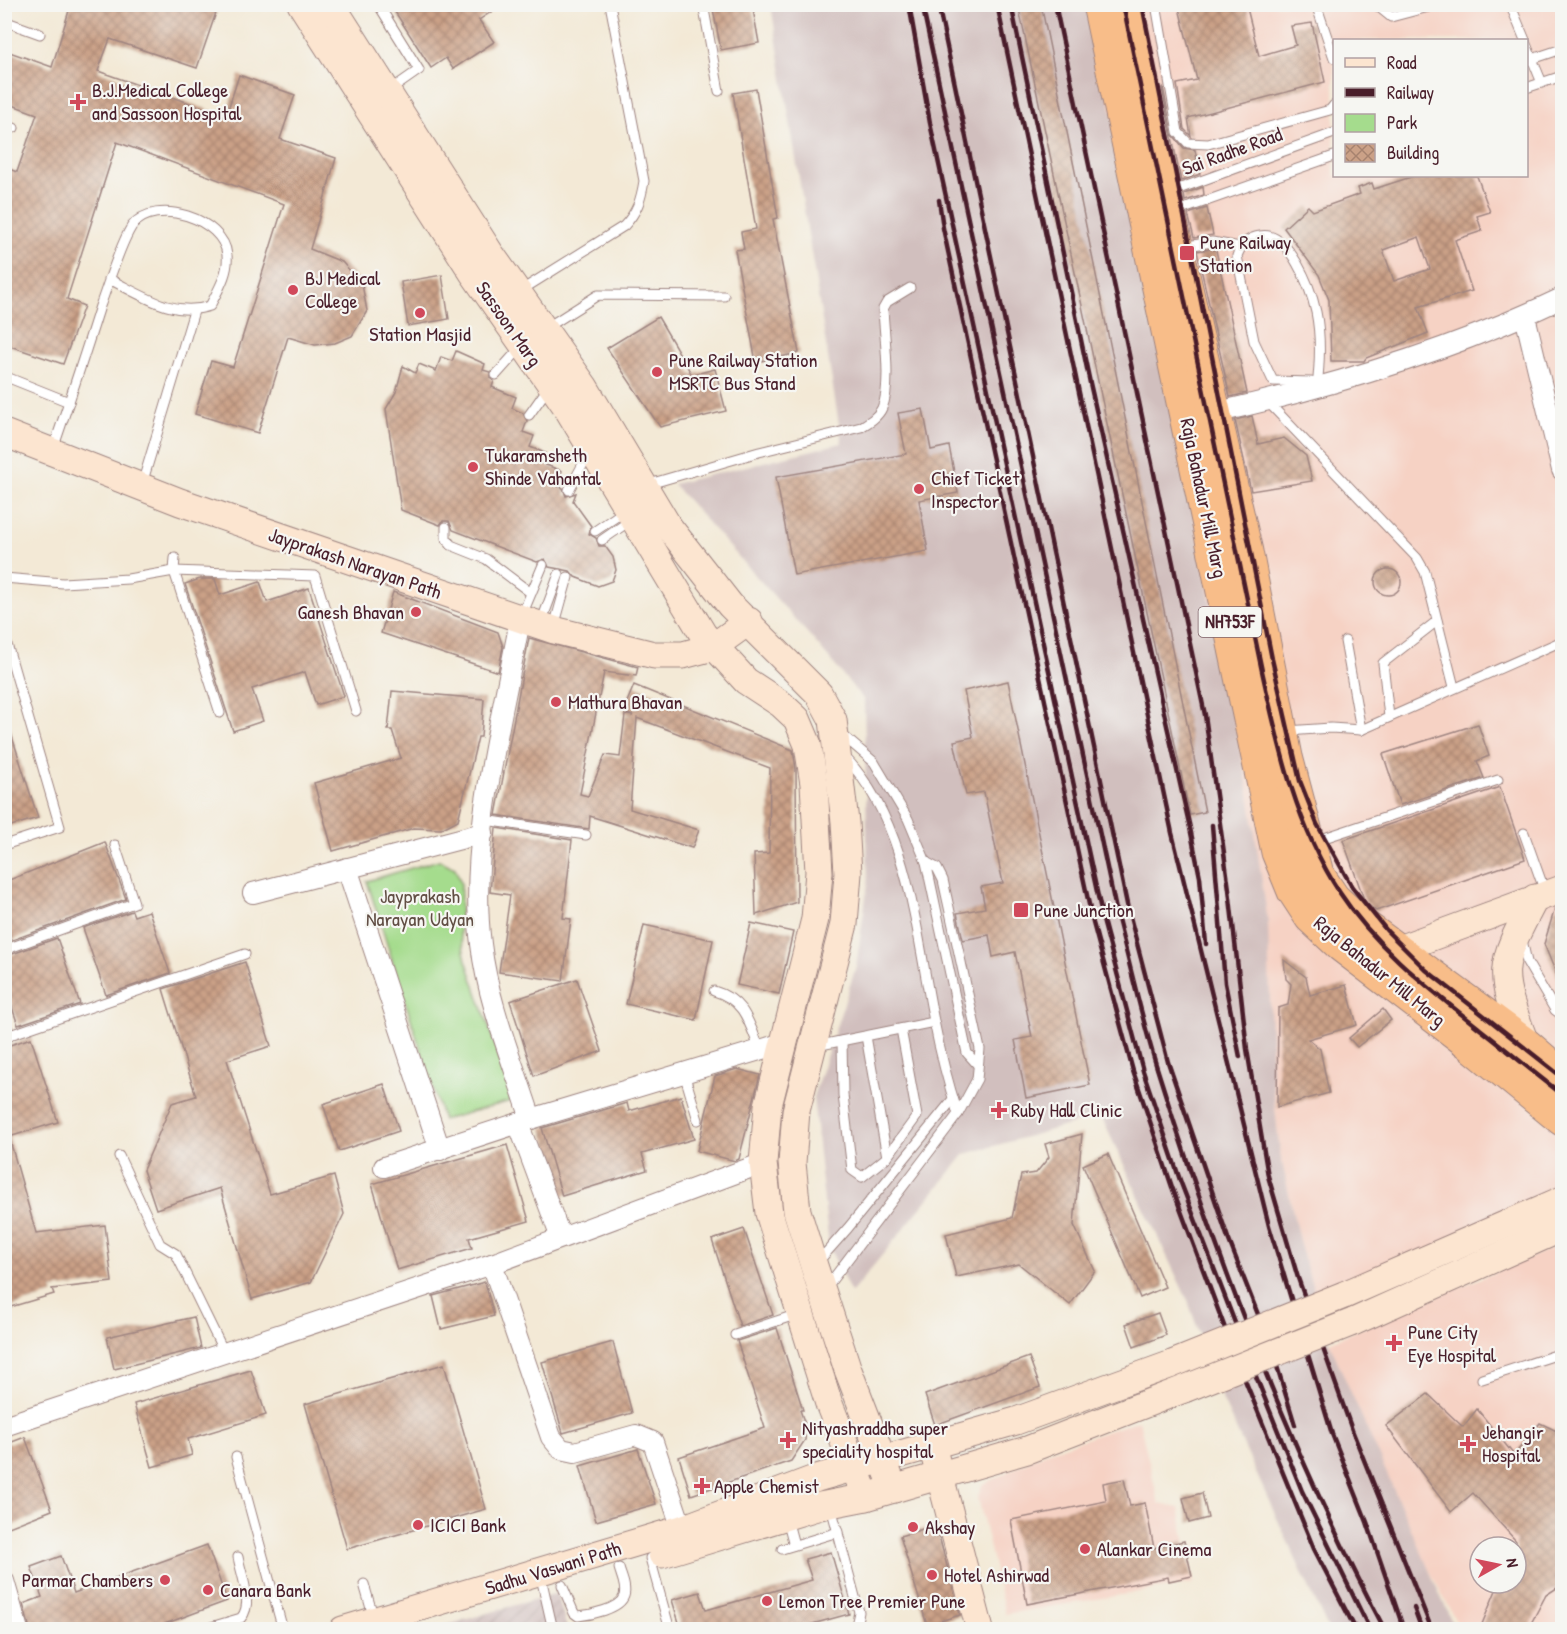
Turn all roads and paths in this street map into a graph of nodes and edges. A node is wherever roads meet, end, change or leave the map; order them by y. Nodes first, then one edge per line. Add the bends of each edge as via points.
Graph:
1 (301, 4) edge
2 (331, 4) edge
3 (378, 4) edge
4 (610, 4) edge
5 (703, 4) edge
6 (1099, 4) edge
7 (1125, 4) edge
8 (1156, 4) edge
9 (1316, 4) edge
10 (1376, 4) edge
11 (1440, 4) edge
12 (1510, 4) edge
13 (4, 21) edge
14 (39, 34) dead end
15 (1525, 39) edge
16 (1563, 49) edge
17 (1333, 52) edge
18 (1530, 60) edge
19 (1563, 76) edge
20 (1542, 83) junction
21 (1528, 88) edge
22 (719, 91) dead end
23 (387, 92) junction
24 (1333, 107) edge
25 (1333, 134) edge
26 (1333, 157) edge
27 (1155, 207) junction
28 (1177, 247) junction
29 (1240, 247) junction
30 (110, 279) junction
31 (910, 288) dead end
32 (520, 291) junction
33 (724, 296) dead end
34 (1563, 298) edge
35 (194, 311) junction
36 (1525, 316) junction
37 (544, 330) junction
38 (522, 345) junction
39 (496, 375) dead end
40 (4, 376) edge
41 (551, 384) junction
42 (1318, 386) junction
43 (1267, 401) junction
44 (69, 402) junction
45 (1214, 413) junction
46 (529, 415) dead end
47 (4, 433) edge
48 (592, 448) junction
49 (52, 452) junction
50 (1563, 470) edge
51 (644, 486) junction
52 (142, 487) junction
53 (569, 490) dead end
54 (630, 514) junction
55 (446, 527) dead end
56 (596, 531) dead end
57 (602, 540) dead end
58 (489, 547) dead end
59 (175, 558) dead end
60 (486, 559) junction
61 (543, 565) dead end
62 (174, 571) junction
63 (563, 576) dead end
64 (4, 578) edge
65 (531, 593) junction
66 (749, 621) junction
67 (1437, 621) junction
68 (538, 625) junction
69 (4, 634) edge
70 (1345, 641) dead end
71 (1563, 641) edge
72 (713, 646) junction
73 (1454, 687) junction
74 (356, 711) dead end
75 (220, 712) dead end
76 (1389, 717) junction
77 (1361, 730) junction
78 (1281, 731) junction
79 (837, 740) junction
80 (1498, 780) dead end
81 (484, 827) junction
82 (1524, 833) dead end
83 (586, 836) dead end
84 (1307, 843) junction
85 (4, 845) edge
86 (115, 845) dead end
87 (926, 862) junction
88 (347, 868) junction
89 (253, 893) dead end
90 (1548, 894) edge
91 (1521, 926) junction
92 (4, 950) edge
93 (1396, 950) junction
94 (244, 954) dead end
95 (714, 991) dead end
96 (1563, 1015) edge
97 (4, 1018) edge
98 (934, 1022) junction
99 (901, 1029) junction
100 (7, 1036) edge
101 (866, 1036) junction
102 (842, 1041) junction
103 (1526, 1045) junction
104 (772, 1047) junction
105 (814, 1047) junction
106 (977, 1064) junction
107 (684, 1073) junction
108 (1563, 1076) edge
109 (953, 1099) junction
110 (958, 1114) junction
111 (1563, 1119) edge
112 (698, 1120) dead end
113 (525, 1121) junction
114 (440, 1150) junction
115 (119, 1156) dead end
116 (887, 1156) junction
117 (764, 1163) junction
118 (384, 1167) dead end
119 (1563, 1200) edge
120 (1563, 1228) edge
121 (561, 1238) junction
122 (492, 1264) junction
123 (814, 1266) junction
124 (823, 1293) junction
125 (801, 1314) junction
126 (735, 1335) dead end
127 (1563, 1353) edge
128 (225, 1354) junction
129 (1482, 1379) dead end
130 (4, 1426) edge
131 (932, 1445) junction
132 (236, 1457) dead end
133 (882, 1458) junction
134 (854, 1467) junction
135 (940, 1475) junction
136 (894, 1489) junction
137 (866, 1497) junction
138 (830, 1503) junction
139 (786, 1516) junction
140 (682, 1529) junction
141 (838, 1532) junction
142 (794, 1545) junction
143 (782, 1549) dead end
144 (238, 1557) dead end
145 (650, 1558) junction
146 (619, 1568) junction
147 (4, 1581) edge
148 (548, 1583) junction
149 (364, 1584) dead end
150 (241, 1618) junction
151 (374, 1621) junction
152 (406, 1621) edge
153 (18, 1629) edge
154 (201, 1629) edge
155 (244, 1629) edge
156 (283, 1629) edge
157 (343, 1629) edge
158 (553, 1629) edge
159 (670, 1629) edge
160 (855, 1629) edge
161 (980, 1629) edge

1 - 38 main road, Sassoon Marg
2 - 23 main road, Sassoon Marg
3 - 23 lane via 419,70
4 - 32 lane via 644,181 642,198 636,213 624,226
5 - 22 lane
6 - 27 highway, Raja Bahadur Mill Marg / NH753F
7 - 27 highway, Raja Bahadur Mill Marg / NH753F
8 - 24 lane via 1178,132 1188,143 1208,144
9 - 17 lane
10 - 11 lane via 1391,17
12 - 15 lane
13 - 14 lane
16 - 18 lane
18 - 20 lane
19 - 20 lane
20 - 21 lane
23 - 32 main road, Sassoon Marg via 490,253
25 - 27 lane, Sai Radhe Road
26 - 27 lane, Sai Radhe Road
27 - 28 highway, Raja Bahadur Mill Marg / NH753F
27 - 111 highway, Raja Bahadur Mill Marg / NH753F via 1278,852 1293,891 1311,917 1341,945
28 - 29 lane via 1212,242
28 - 45 highway, Raja Bahadur Mill Marg / NH753F
29 - 42 lane via 1240,277 1254,341 1270,378
29 - 42 lane via 1250,238 1262,235 1277,238 1292,251 1316,310
30 - 35 lane via 172,310
30 - 35 lane via 132,226 144,215 168,212 199,220 222,239 228,255 225,277 210,306
30 - 44 lane
31 - 51 lane via 886,302 883,309 885,383 882,408 874,419 861,427
32 - 37 main road, Sassoon Marg
33 - 37 lane via 598,295
34 - 36 street
35 - 52 lane
36 - 42 street via 1384,370
36 - 50 street
37 - 51 main road, Sassoon Marg via 584,386
38 - 39 lane
38 - 41 main road, Sassoon Marg
40 - 44 lane
41 - 46 lane
41 - 48 main road, Sassoon Marg
42 - 43 street
43 - 45 street
43 - 67 lane via 1417,558 1425,572
44 - 49 lane
45 - 78 highway, Raja Bahadur Mill Marg / NH753F
47 - 49 main road, Jayprakash Narayan Path
48 - 53 lane
48 - 54 main road, Sassoon Marg
49 - 52 main road, Jayprakash Narayan Path
51 - 66 main road, Sassoon Marg via 668,526 730,605
52 - 68 main road, Jayprakash Narayan Path
54 - 56 lane
54 - 57 lane
54 - 72 main road, Sassoon Marg
55 - 60 lane via 446,537 452,545
58 - 60 lane
59 - 62 lane
60 - 65 lane
61 - 65 lane
62 - 64 lane via 128,579 63,583
62 - 74 lane via 315,576
62 - 75 lane
63 - 68 lane
65 - 68 lane
66 - 72 main road, Jayprakash Narayan Path
66 - 79 main road, Sassoon Marg via 819,694
67 - 73 lane
67 - 76 lane via 1383,663
68 - 72 main road, Jayprakash Narayan Path via 654,655 683,655
68 - 81 street
69 - 85 lane via 60,827
70 - 77 lane
71 - 73 lane
72 - 104 main road, Sassoon Marg via 746,681 797,719 808,745 814,783 819,872 815,919
73 - 76 lane
76 - 77 lane
77 - 78 lane
78 - 84 highway, Raja Bahadur Mill Marg / NH753F
79 - 87 lane via 874,762 908,819
79 - 98 lane via 873,795 902,862
79 - 105 main road, Sassoon Marg via 848,873 844,914
80 - 84 lane
81 - 83 lane
81 - 88 street
81 - 113 street via 478,907 481,945
82 - 90 lane
84 - 93 highway, Raja Bahadur Mill Marg / NH753F via 1317,874 1333,898
86 - 92 lane via 134,903
87 - 106 lane via 967,1053
87 - 106 lane via 937,868 944,880 980,1049
88 - 89 street
88 - 114 street
90 - 91 main road
90 - 93 main road
91 - 96 lane via 1527,962 1555,1010
91 - 103 main road via 1507,958 1505,991
93 - 103 highway, Raja Bahadur Mill Marg / NH753F
94 - 100 lane
95 - 104 lane via 730,996
97 - 100 lane
98 - 99 lane
98 - 109 lane
99 - 101 lane
99 - 116 lane via 917,1116
101 - 102 lane
101 - 116 lane
102 - 105 lane
102 - 116 lane via 843,1095 852,1170 862,1177 867,1175
103 - 108 highway, Raja Bahadur Mill Marg / NH753F
104 - 107 street
104 - 117 main road, Sassoon Marg
105 - 123 main road, Sassoon Marg via 796,1111 792,1163 797,1211
106 - 110 lane via 977,1079
107 - 112 lane
107 - 113 street
109 - 110 lane
109 - 123 lane
110 - 124 lane
113 - 114 street
113 - 121 street
114 - 118 street
115 - 128 lane via 160,1244 176,1254
117 - 121 street
117 - 125 main road, Sassoon Marg via 769,1213
119 - 131 main road, Sadhu Vaswani Path, bridge via 1172,1364 1016,1422
120 - 135 main road, bridge via 1353,1322 1027,1450
121 - 122 street
122 - 128 street
122 - 140 street via 551,1437 561,1449 575,1452 636,1435 646,1437 653,1442
123 - 124 main road, Sassoon Marg
124 - 133 main road, Sassoon Marg
125 - 126 lane
125 - 134 main road, Sassoon Marg via 829,1404
127 - 129 lane
128 - 130 street
131 - 133 main road, Sadhu Vaswani Path
131 - 135 main road
132 - 156 lane
133 - 134 main road, Sadhu Vaswani Path
133 - 136 main road, Sassoon Marg
134 - 137 main road, Sassoon Marg
134 - 140 main road, Sadhu Vaswani Path
135 - 136 main road
135 - 161 main road
136 - 137 main road
137 - 138 main road
138 - 139 main road
138 - 141 lane
139 - 142 lane
139 - 145 main road
140 - 148 main road, Sadhu Vaswani Path
141 - 142 lane
141 - 160 lane via 859,1612
142 - 143 lane
144 - 150 lane via 246,1597
145 - 146 main road
145 - 159 lane
146 - 148 main road
146 - 148 lane via 625,1588 623,1599 589,1614 574,1613
147 - 153 street
148 - 152 main road, Sadhu Vaswani Path
148 - 158 lane
149 - 151 lane
150 - 154 lane
150 - 155 lane
151 - 152 main road, Sadhu Vaswani Path
151 - 157 main road, Sadhu Vaswani Path

